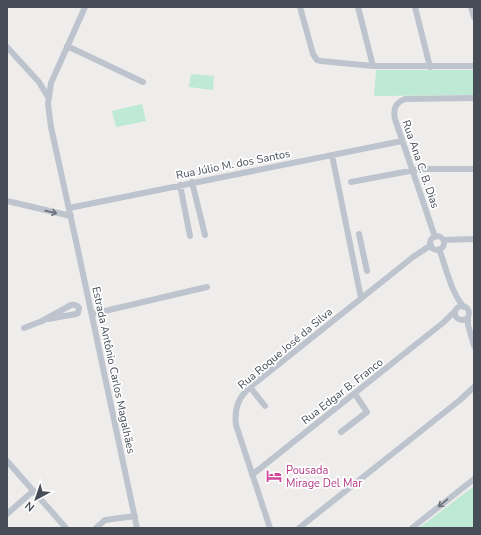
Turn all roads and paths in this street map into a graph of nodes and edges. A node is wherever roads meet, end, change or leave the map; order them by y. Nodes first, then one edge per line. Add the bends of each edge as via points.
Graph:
1 (85, 7) edge
2 (300, 7) edge
3 (358, 7) edge
4 (415, 7) edge
5 (471, 7) edge
6 (474, 18) edge
7 (67, 46) junction
8 (7, 47) edge
9 (373, 66) junction
10 (474, 66) edge
11 (430, 67) junction
12 (39, 82) junction
13 (51, 82) junction
14 (143, 82) dead end
15 (48, 97) junction
16 (474, 98) edge
17 (402, 140) junction
18 (332, 155) junction
19 (474, 169) edge
20 (412, 170) junction
21 (192, 182) junction
22 (351, 182) dead end
23 (180, 185) junction
24 (7, 201) edge
25 (69, 208) junction
26 (71, 216) junction
27 (359, 234) dead end
28 (205, 235) dead end
29 (190, 236) dead end
30 (435, 237) junction
31 (474, 239) edge
32 (444, 240) junction
33 (431, 245) junction
34 (439, 249) junction
35 (365, 264) junction
36 (354, 266) junction
37 (367, 271) dead end
38 (207, 288) dead end
39 (454, 290) junction
40 (361, 298) junction
41 (90, 306) junction
42 (465, 307) junction
43 (474, 309) edge
44 (455, 310) junction
45 (92, 314) junction
46 (468, 316) junction
47 (459, 320) junction
48 (444, 322) junction
49 (24, 328) dead end
50 (471, 337) junction
51 (474, 346) edge
52 (250, 387) junction
53 (474, 387) edge
54 (474, 392) edge
55 (355, 394) junction
56 (465, 396) junction
57 (265, 406) dead end
58 (341, 432) dead end
59 (7, 461) edge
60 (252, 475) junction
61 (474, 479) edge
62 (33, 491) junction
63 (7, 514) edge
64 (135, 516) junction
65 (66, 528) edge
66 (96, 528) edge
67 (137, 528) edge
68 (270, 528) edge
69 (299, 528) edge
70 (412, 528) edge

1 - 7 street
2 - 9 street via 317,60
3 - 9 street
4 - 11 street
5 - 6 street
7 - 13 street
7 - 14 street
8 - 12 street
9 - 11 street
10 - 11 street
12 - 13 street
12 - 15 street
13 - 15 street
15 - 25 street, Estrada Antônio Carlos Magalhães via 51,127
16 - 17 street, Rua Ana C. B. Dias via 410,98 400,101 394,114
17 - 18 street, Rua Júlio M. dos Santos
17 - 20 street, Rua Ana C. B. Dias
18 - 21 street, Rua Júlio M. dos Santos
18 - 36 street
19 - 20 street
20 - 22 street
20 - 30 street, Rua Ana C. B. Dias
21 - 23 street, Rua Júlio M. dos Santos
21 - 28 street
23 - 25 street, Rua Júlio M. dos Santos
23 - 29 street
24 -> 26 street
25 - 26 street, Estrada Antônio Carlos Magalhães
26 - 41 street, Estrada Antônio Carlos Magalhães
27 - 35 street
30 - 32 street via 439,236
30 - 33 street
31 - 32 street
32 - 34 street via 443,247
33 - 34 street via 434,249
33 - 40 street, Rua Roque José da Silva
34 - 39 street
35 - 36 street
35 - 37 street
36 - 40 street
38 - 45 street
39 - 42 street
39 - 44 street
40 - 52 street, Rua Roque José da Silva
41 - 45 street, Estrada Antônio Carlos Magalhães
41 - 49 street via 79,308 74,304
42 - 43 street
42 - 44 street via 458,307
42 - 46 street via 469,311
44 - 47 street via 455,316
44 - 48 street, Rua Edgar B. Franco
45 - 64 street, Estrada Antônio Carlos Magalhães
46 - 47 street
46 - 50 street
47 - 48 street
47 - 50 street
48 - 55 street, Rua Edgar B. Franco
50 - 51 street
52 - 57 street
52 - 60 street, Rua Roque José da Silva via 239,399 235,420
53 - 56 street
54 - 56 street
55 - 58 street via 368,412
55 - 60 street, Rua Edgar B. Franco
56 - 69 street
59 - 62 street
60 - 68 street, Rua Roque José da Silva
61 -> 70 street
62 - 63 street
62 - 65 street
64 - 66 street via 105,520
64 - 67 street, Estrada Antônio Carlos Magalhães

